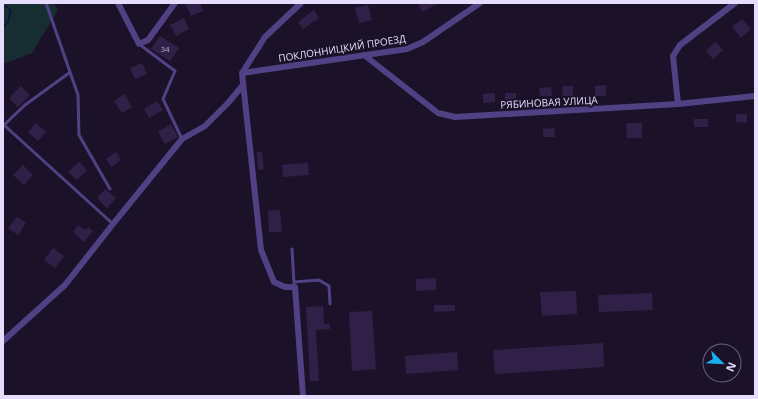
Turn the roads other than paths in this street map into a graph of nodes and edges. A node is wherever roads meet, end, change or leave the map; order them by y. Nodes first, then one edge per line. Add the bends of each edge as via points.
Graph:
1 (46, 3) edge
2 (118, 3) edge
3 (175, 3) edge
4 (301, 3) edge
5 (480, 3) edge
6 (735, 3) edge
7 (139, 44) junction
8 (364, 55) junction
9 (69, 73) junction
10 (242, 73) junction
11 (242, 85) junction
12 (755, 96) edge
13 (678, 104) junction
14 (182, 139) junction
15 (110, 189) dead end
16 (113, 224) junction
17 (292, 249) dead end
18 (295, 285) junction
19 (330, 304) dead end
20 (3, 341) edge
21 (303, 396) edge

1 - 9 lane
2 - 7 street
3 - 7 street via 148,40
4 - 10 street via 265,37
5 - 8 street, ПОКЛОННИЦКИЙ ПРОЕЗД via 413,47
6 - 13 street via 680,45 673,56
7 - 14 lane via 175,72 163,99
8 - 10 street, ПОКЛОННИЦКИЙ ПРОЕЗД
8 - 13 street, РЯБИНОВАЯ УЛИЦА via 438,113 454,117
9 - 15 lane via 78,95 79,135
9 - 16 lane via 24,105 4,125
10 - 11 street
11 - 14 street via 205,126
11 - 18 street via 261,250 274,282 285,287
12 - 13 street, РЯБИНОВАЯ УЛИЦА
14 - 16 street
16 - 20 street via 65,285
17 - 18 lane
18 - 19 lane via 319,280 329,286
18 - 21 street

